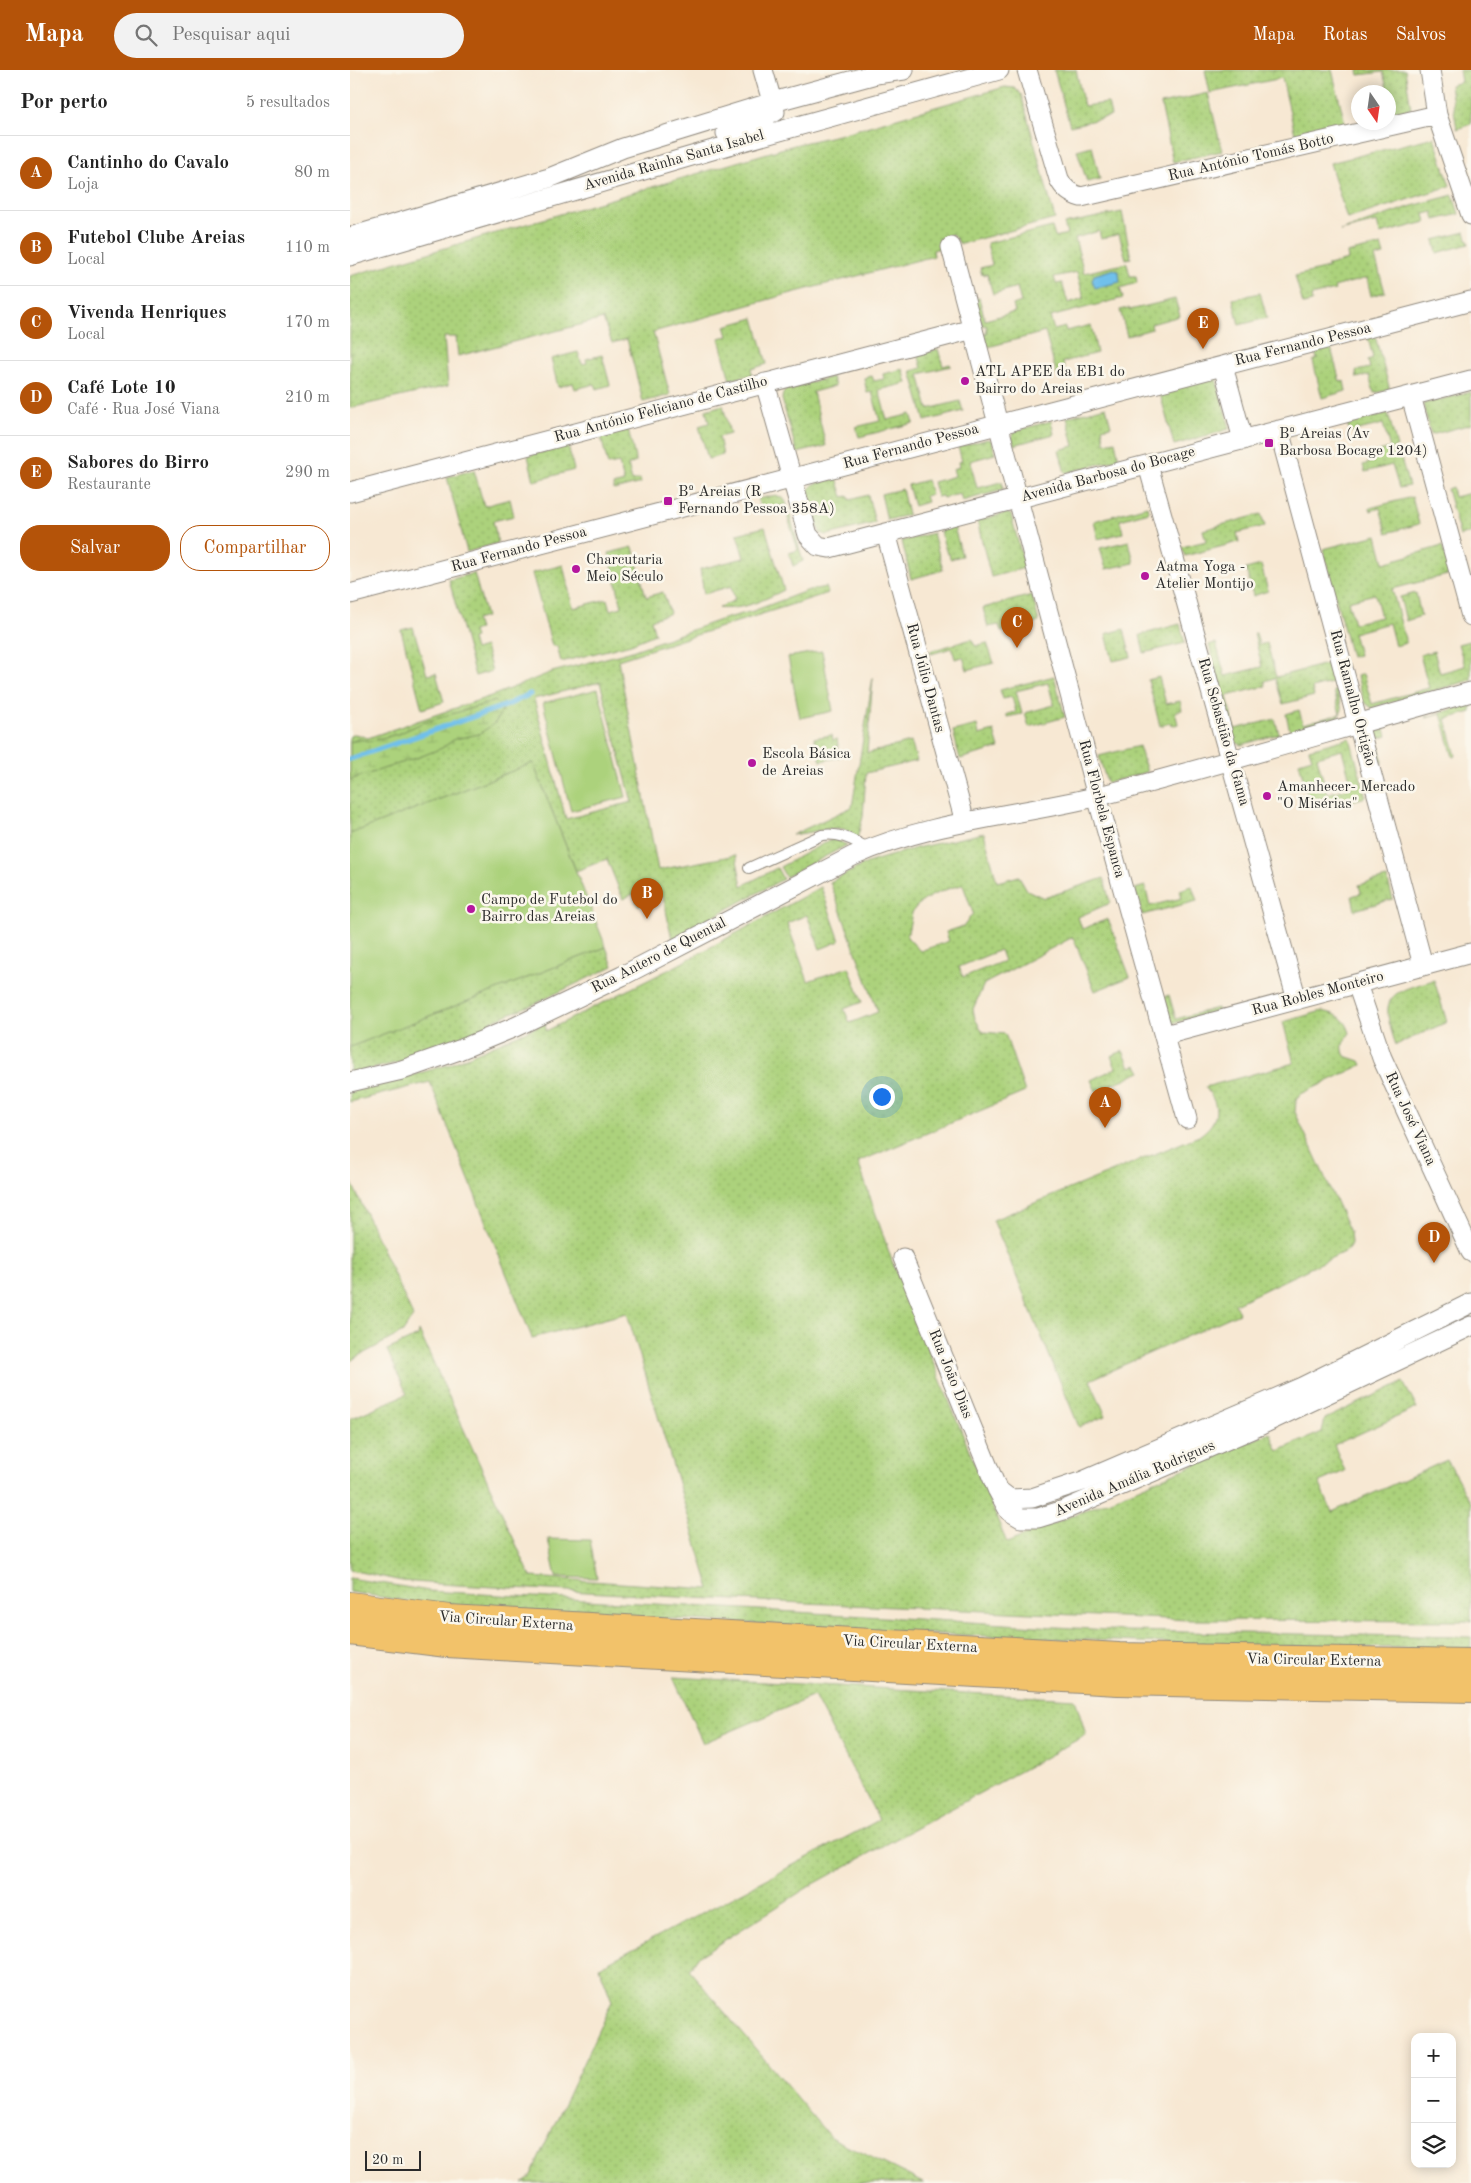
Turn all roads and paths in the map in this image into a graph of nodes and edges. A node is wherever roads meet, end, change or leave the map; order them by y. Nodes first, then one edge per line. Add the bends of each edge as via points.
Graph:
1 (763, 70) edge
2 (904, 70) edge
3 (999, 70) edge
4 (1027, 70) edge
5 (1430, 70) edge
6 (773, 102) junction
7 (1438, 115) junction
8 (793, 127) junction
9 (598, 183) junction
10 (1471, 215) edge
11 (350, 237) edge
12 (951, 247) dead end
13 (350, 256) edge
14 (1471, 301) edge
15 (973, 329) junction
16 (1223, 366) junction
17 (1471, 380) edge
18 (764, 383) junction
19 (1410, 396) junction
20 (998, 424) junction
21 (1279, 430) junction
22 (1243, 440) junction
23 (1148, 464) junction
24 (792, 478) junction
25 (350, 492) edge
26 (1018, 498) junction
27 (886, 533) junction
28 (350, 594) edge
29 (1471, 616) edge
30 (1471, 692) edge
31 (1359, 723) junction
32 (1231, 760) junction
33 (1097, 796) junction
34 (965, 822) junction
35 (870, 848) junction
36 (748, 868) dead end
37 (1471, 953) edge
38 (1423, 965) junction
39 (1357, 984) junction
40 (1297, 1000) junction
41 (1165, 1035) junction
42 (350, 1082) edge
43 (1187, 1119) dead end
44 (1471, 1252) edge
45 (903, 1258) dead end
46 (1471, 1303) edge
47 (1471, 1326) edge
48 (1306, 1395) junction
49 (997, 1489) joint
50 (350, 1606) edge
51 (350, 1631) edge
52 (1471, 1663) edge
53 (1471, 1688) edge

1 - 6 street
2 - 6 street, Avenida Rainha Santa Isabel via 876,74
3 - 8 street, Avenida Rainha Santa Isabel
4 - 7 street, Rua António Tomás Botto via 1059,179 1064,188 1081,197
5 - 7 street
6 - 8 street via 777,121
6 - 9 street via 764,122 623,166
6 - 11 street, Avenida Rainha Santa Isabel via 623,148 549,178
7 - 10 street
8 - 9 street, Avenida Rainha Santa Isabel
9 - 13 street, Avenida Rainha Santa Isabel
12 - 15 street, Rua Florbela Espanca
14 - 16 street, Rua Fernando Pessoa
15 - 18 street, Rua António Feliciano de Castilho
15 - 20 street, Rua Florbela Espanca
16 - 20 street, Rua Fernando Pessoa
16 - 22 street
17 - 19 street, Avenida Barbosa do Bocage
18 - 24 street, Avenida Barbosa do Bocage
18 - 25 street, Rua António Feliciano de Castilho
19 - 21 street, Avenida Barbosa do Bocage
19 - 29 street
20 - 24 street, Rua Fernando Pessoa
20 - 26 street, Rua Florbela Espanca
21 - 22 street, Avenida Barbosa do Bocage
21 - 31 street, Rua Ramalho Ortigão
22 - 23 street, Avenida Barbosa do Bocage
23 - 26 street, Avenida Barbosa do Bocage
23 - 32 street, Rua Sebastião da Gama
24 - 27 street, Avenida Barbosa do Bocage via 808,535 818,546 829,548
24 - 28 street, Rua Fernando Pessoa
26 - 27 street, Avenida Barbosa do Bocage
26 - 33 street, Rua Florbela Espanca
27 - 34 street, Rua Júlio Dantas
30 - 31 street, Rua Antero de Quental
31 - 32 street, Rua Antero de Quental
31 - 38 street, Rua Ramalho Ortigão
32 - 33 street, Rua Antero de Quental
32 - 40 street, Rua Sebastião da Gama
33 - 34 street, Rua Antero de Quental
33 - 41 street, Rua Florbela Espanca
34 - 35 street, Rua Antero de Quental
35 - 36 lane via 834,833 822,835
35 - 42 street, Rua Antero de Quental via 622,976 515,1027 402,1070
37 - 38 street, Rua Robles Monteiro
38 - 39 street, Rua Robles Monteiro
39 - 40 street, Rua Robles Monteiro
39 - 44 street, Rua José Viana via 1382,1058
40 - 41 street, Rua Robles Monteiro
41 - 43 street, Rua Florbela Espanca
45 - 49 street, Rua João Dias
46 - 48 street, Avenida Amália Rodrigues
47 - 48 street, Avenida Amália Rodrigues
48 - 49 street, Avenida Amália Rodrigues via 1046,1494 1010,1498
50 - 52 main road, Via Circular Externa via 449,1619 1119,1657
51 - 53 main road, Via Circular Externa via 446,1643 1118,1682

